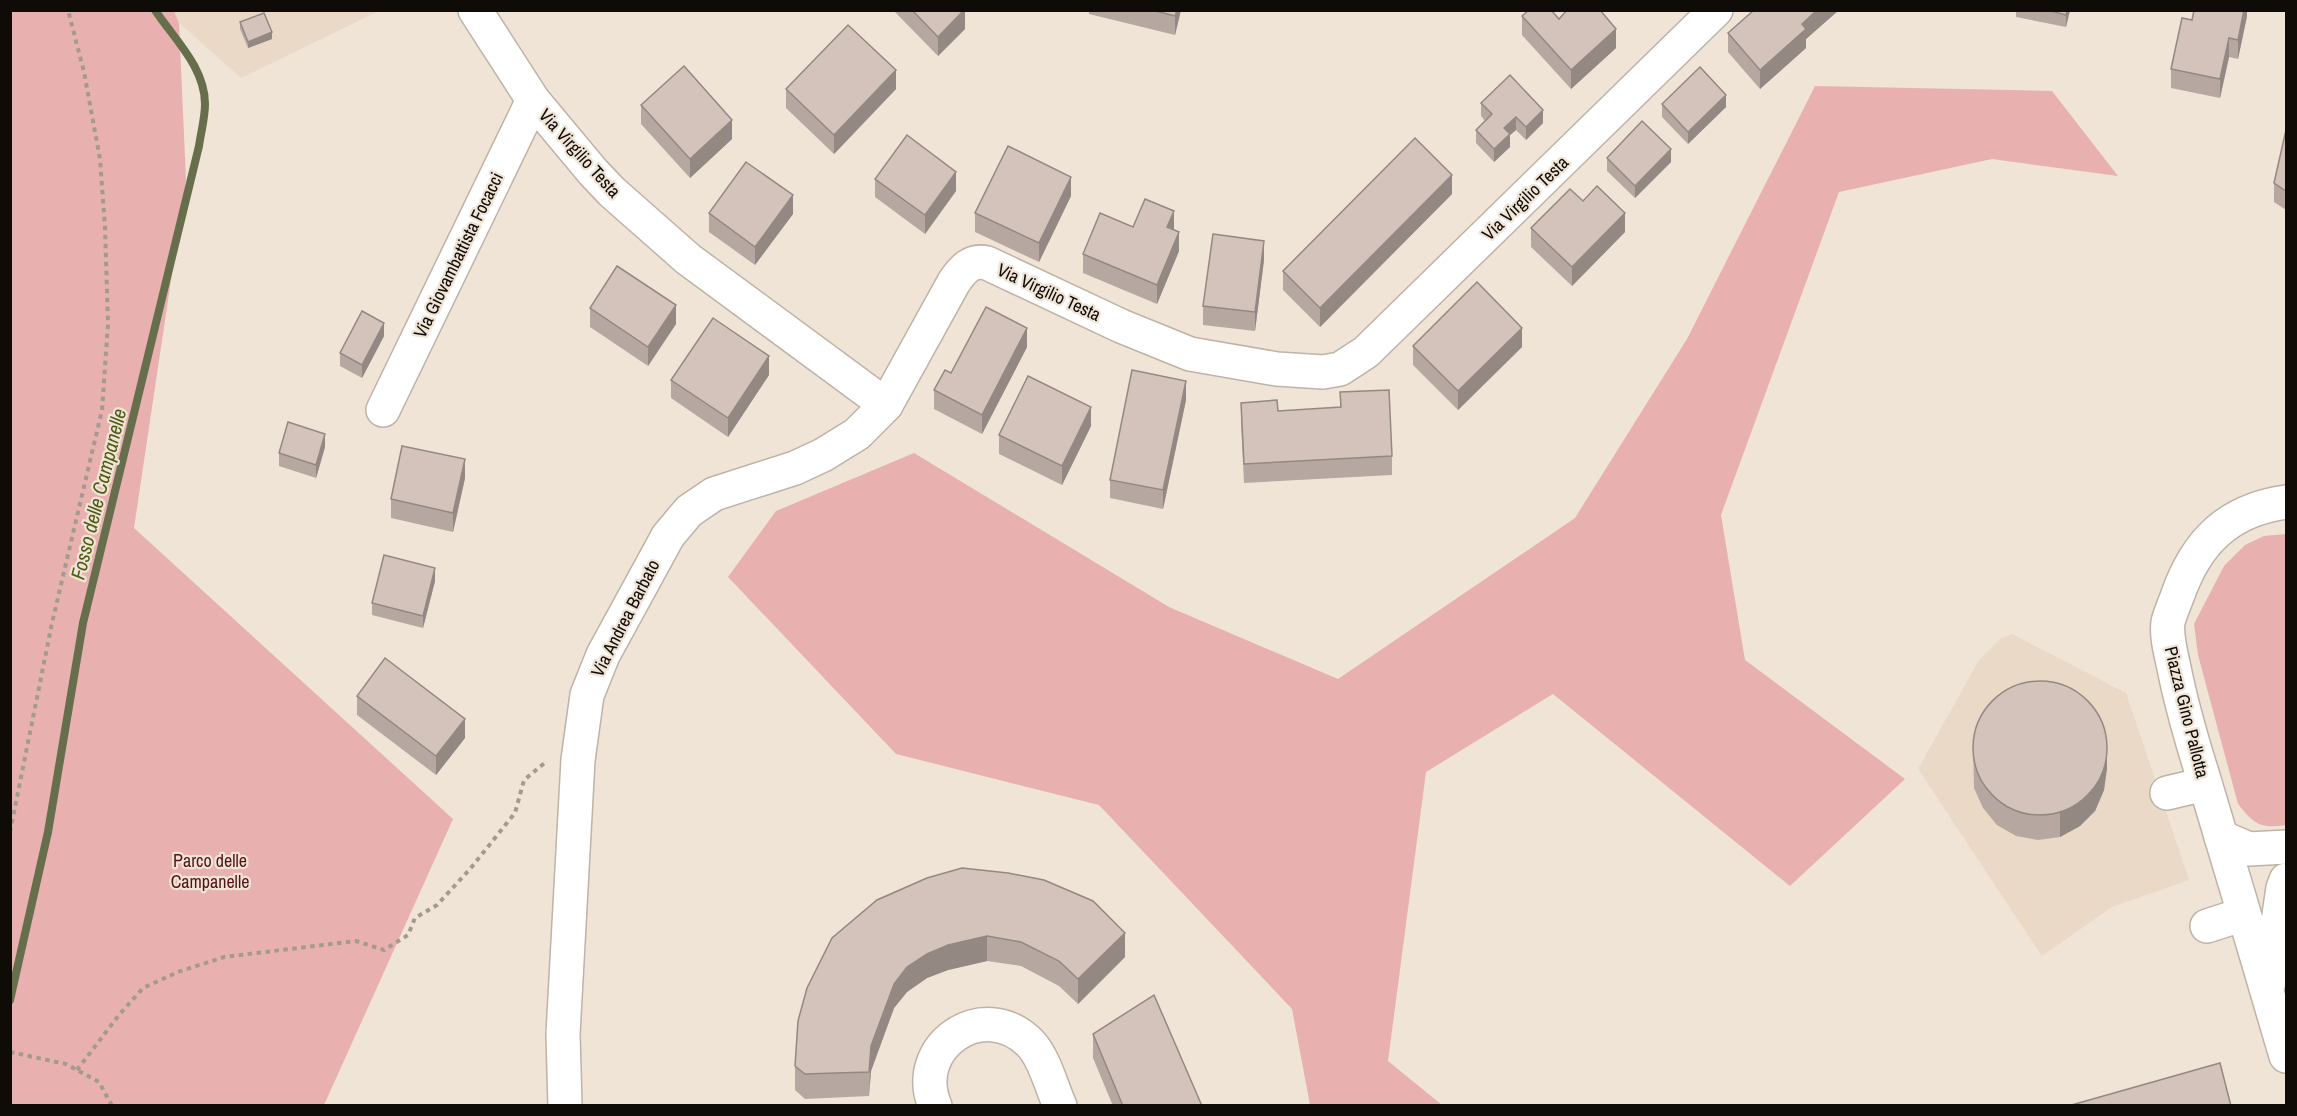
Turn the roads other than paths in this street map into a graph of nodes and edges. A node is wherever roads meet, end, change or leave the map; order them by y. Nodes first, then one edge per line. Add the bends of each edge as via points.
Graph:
1 (475, 10) edge
2 (1716, 10) edge
3 (533, 100) junction
4 (886, 405) junction
5 (383, 410) dead end
6 (2286, 502) edge
7 (2205, 784) junction
8 (2168, 793) dead end
9 (2221, 837) junction
10 (2286, 847) edge
11 (2286, 880) edge
12 (2244, 914) junction
13 (2207, 927) dead end
14 (2268, 993) junction
15 (2286, 1056) edge
16 (565, 1106) edge
17 (935, 1106) edge
18 (1060, 1106) edge

1 - 3 street, Via Virgilio Testa
2 - 4 street, Via Virgilio Testa via 1366,352 1346,366 1329,372 1309,372 1190,354 993,266 975,262 954,282
3 - 4 street, Via Virgilio Testa via 593,172 688,259
3 - 5 street, Via Giovambattista Focacci
4 - 16 street, Via Andrea Barbato via 857,434 824,455 714,494 678,521 603,655 587,695 578,760 563,1034
6 - 7 street, Piazza Gino Pallotta via 2239,515 2211,537 2197,552 2182,581 2168,622 2182,705
7 - 8 street
7 - 9 street, Piazza Gino Pallotta
9 - 10 street via 2249,849
9 - 12 street, Piazza Gino Pallotta
11 - 14 street
12 - 13 street
12 - 14 street, Piazza Gino Pallotta
14 - 15 street, Piazza Gino Pallotta
17 - 18 street via 929,1084 938,1052 958,1032 988,1023 1009,1029 1031,1044

